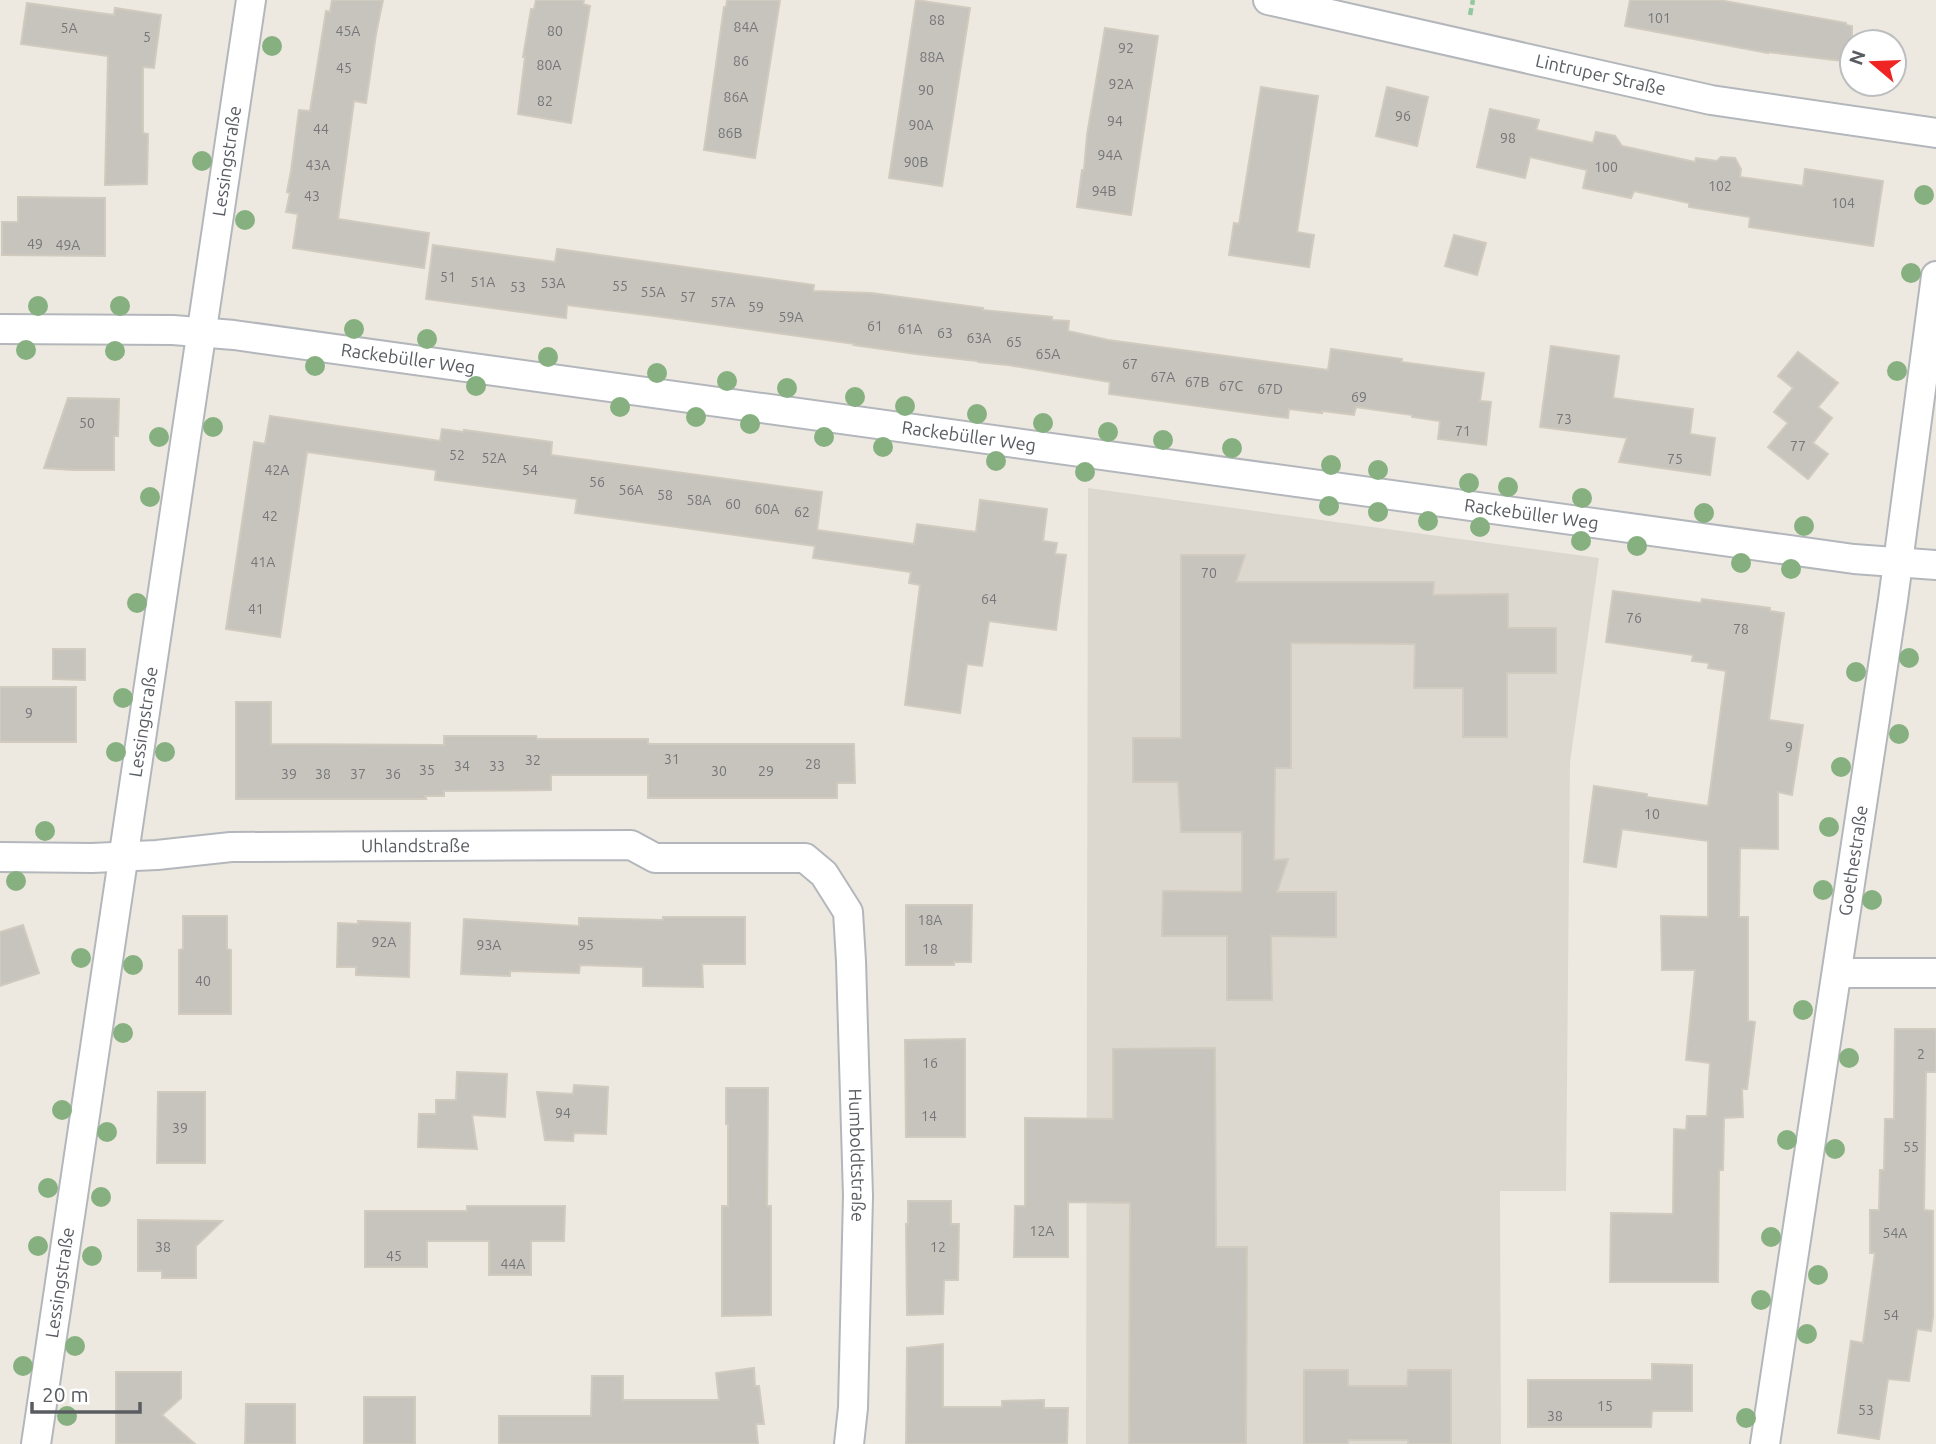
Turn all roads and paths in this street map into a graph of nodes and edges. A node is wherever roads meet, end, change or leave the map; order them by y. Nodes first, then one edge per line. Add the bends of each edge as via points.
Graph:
1 (251, 0) edge
2 (1268, 0) edge
3 (1936, 133) edge
4 (1936, 276) edge
5 (0, 329) edge
6 (201, 332) junction
7 (1898, 562) junction
8 (1936, 565) edge
9 (124, 856) junction
10 (0, 857) edge
11 (824, 874) joint
12 (1837, 973) junction
13 (1936, 973) edge
14 (36, 1444) edge
15 (849, 1444) edge
16 (1765, 1444) edge

1 - 6 street, Lessingstraße
2 - 3 street, Lintruper Straße via 1711,100
4 - 7 street, Goethestraße
5 - 6 street, Rackebüller Weg
6 - 7 street, Rackebüller Weg
6 - 9 street, Lessingstraße
7 - 8 street, Rackebüller Weg
7 - 12 street, Goethestraße
9 - 10 street, Uhlandstraße
9 - 11 street, Uhlandstraße via 231,847 631,845 655,858 805,858
9 - 14 street, Lessingstraße
11 - 15 street, Humboldtstraße via 848,912 851,961 858,1196
12 - 13 street
12 - 16 street, Goethestraße

